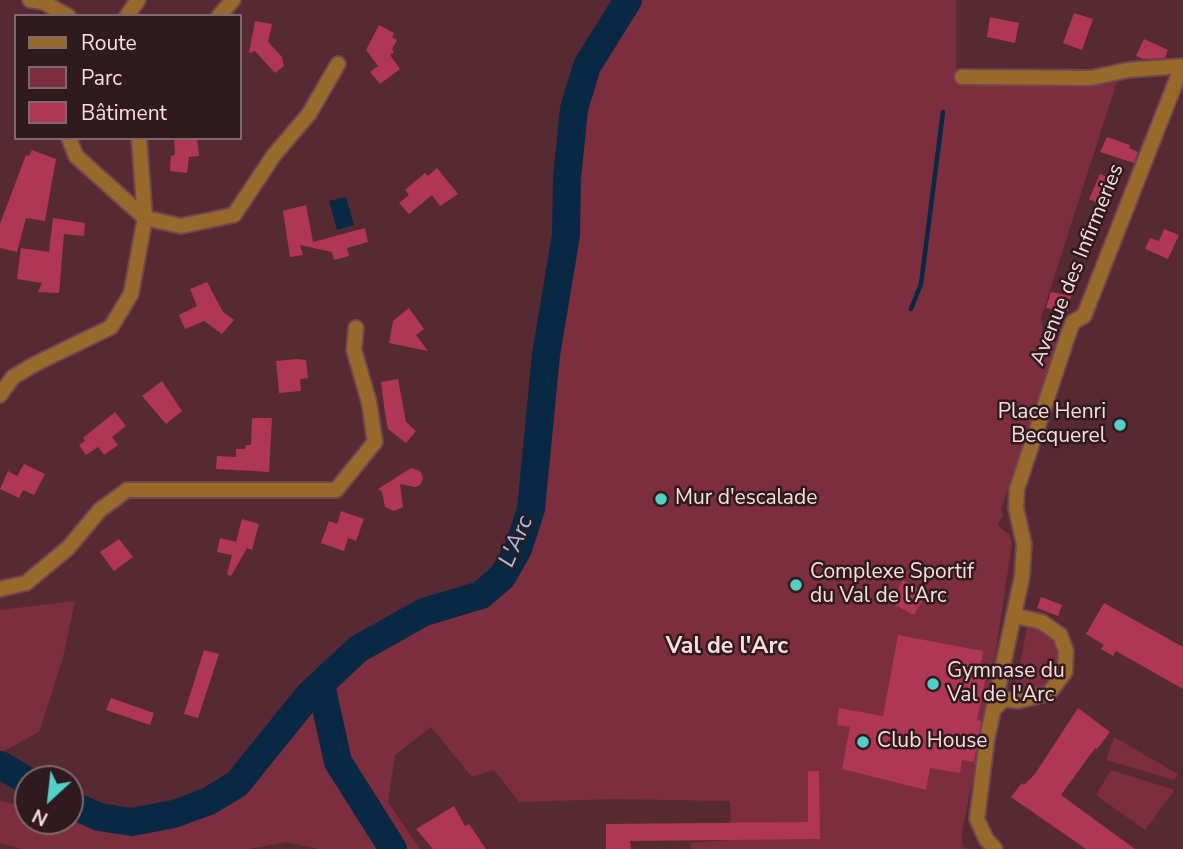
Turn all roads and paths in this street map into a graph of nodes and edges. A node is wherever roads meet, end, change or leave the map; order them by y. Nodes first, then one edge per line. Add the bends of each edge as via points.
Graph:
1 (30, 0) edge
2 (233, 0) edge
3 (64, 14) edge
4 (221, 14) edge
5 (338, 64) dead end
6 (1182, 66) edge
7 (962, 77) dead end
8 (70, 140) edge
9 (139, 140) edge
10 (145, 218) junction
11 (356, 328) dead end
12 (0, 396) edge
13 (0, 589) edge
14 (1016, 616) junction
15 (994, 709) junction
16 (995, 849) edge

1 - 3 street
2 - 4 street
5 - 10 street via 309,114 274,155 234,215 181,226
6 - 7 street, Avenue des Infirmeries via 1070,79
6 - 14 street, Avenue des Infirmeries via 1084,316 1073,321 1017,489 1024,544
8 - 10 street via 76,156
9 - 10 street
10 - 12 street via 131,295 111,327 13,377
11 - 13 street via 354,350 375,442 336,490 127,491 100,510 68,548 26,583
14 - 15 street, Avenue des Infirmeries
14 - 15 street via 1042,622 1060,635 1066,651 1065,671 1049,694 1018,701 1004,699
15 - 16 street, Avenue des Infirmeries via 977,819

